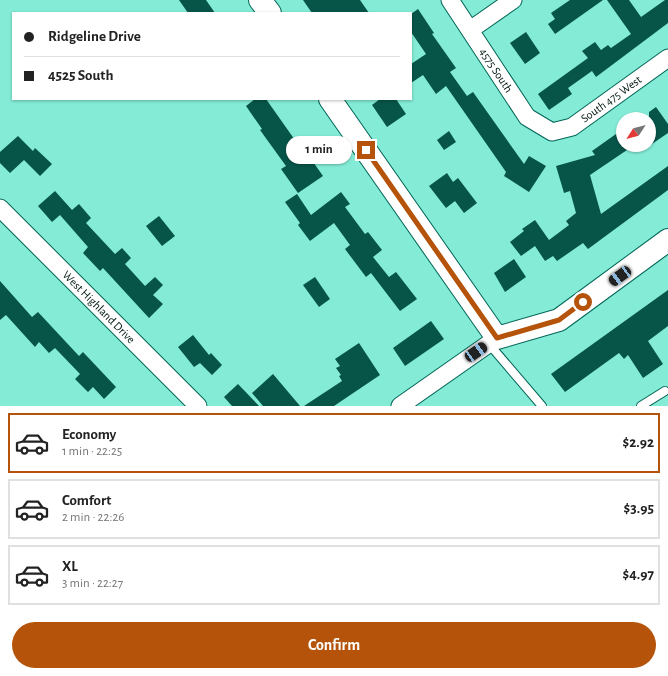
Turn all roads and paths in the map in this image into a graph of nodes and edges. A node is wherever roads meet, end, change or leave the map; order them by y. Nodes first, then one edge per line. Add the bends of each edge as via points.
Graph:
1 (260, 0) edge
2 (450, 0) edge
3 (513, 0) edge
4 (269, 12) edge
5 (470, 30) junction
6 (668, 58) edge
7 (331, 100) edge
8 (552, 132) joint
9 (0, 208) edge
10 (668, 240) edge
11 (493, 341) junction
12 (665, 391) dead end
13 (198, 406) edge
14 (400, 406) edge
15 (542, 406) edge
16 (641, 406) edge

1 - 4 street
2 - 5 street, 4575 South
3 - 5 street
5 - 8 street, 4575 South via 527,117
6 - 8 street, South 475 West via 572,127
7 - 11 street
9 - 13 street, West Highland Drive
10 - 11 street via 559,320
11 - 14 street
11 - 15 lane
12 - 16 lane

